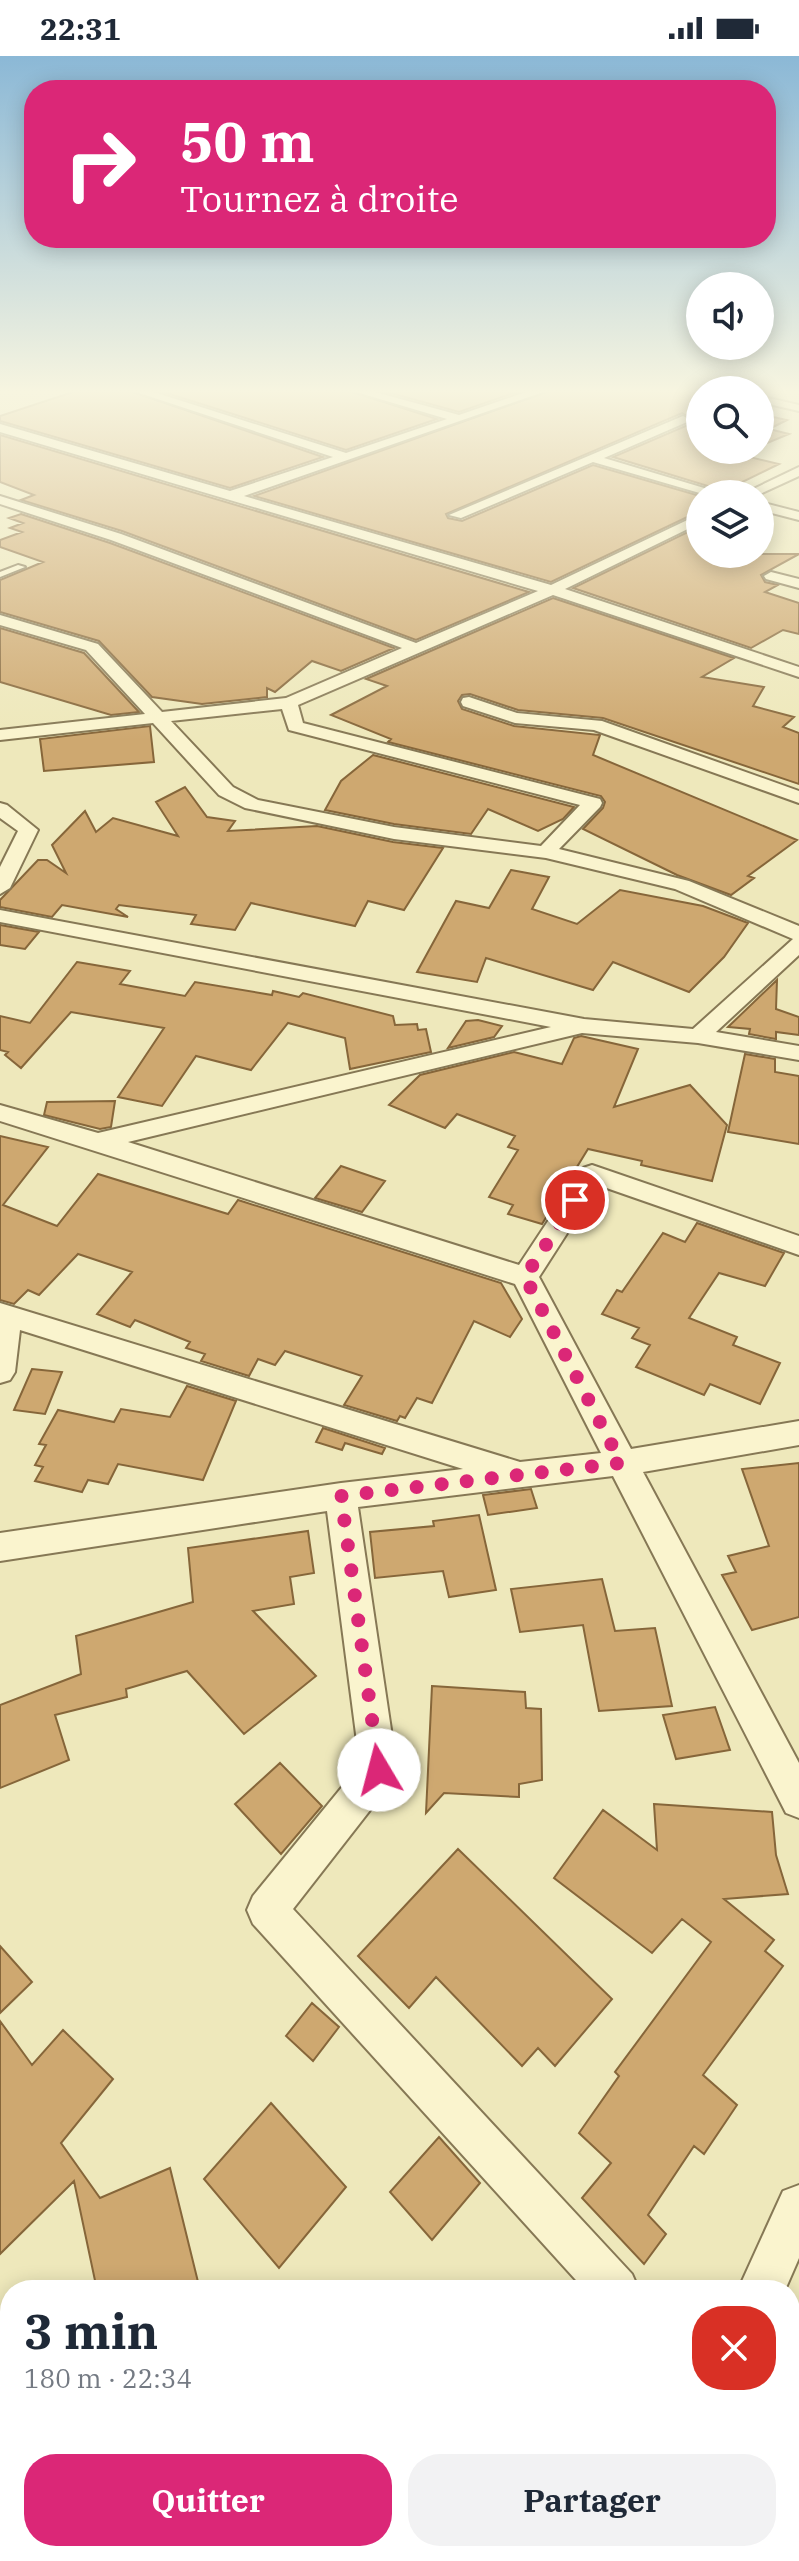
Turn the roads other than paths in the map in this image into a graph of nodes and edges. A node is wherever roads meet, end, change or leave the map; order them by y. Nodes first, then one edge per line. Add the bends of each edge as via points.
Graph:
1 (18, 506) edge
2 (264, 506) edge
3 (478, 506) edge
4 (774, 510) edge
5 (456, 515) dead end
6 (799, 516) edge
7 (686, 525) edge
8 (21, 567) dead end
9 (0, 575) edge
10 (771, 576) dead end
11 (799, 584) edge
12 (552, 590) junction
13 (0, 620) edge
14 (413, 647) junction
15 (799, 672) edge
16 (469, 702) dead end
17 (289, 703) junction
18 (156, 717) junction
19 (0, 735) edge
20 (799, 797) edge
21 (0, 809) edge
22 (546, 852) junction
23 (0, 888) edge
24 (0, 916) edge
25 (799, 934) edge
26 (799, 944) edge
27 (584, 1026) junction
28 (698, 1036) junction
29 (799, 1053) edge
30 (0, 1113) edge
31 (98, 1141) junction
32 (799, 1246) edge
33 (525, 1277) junction
34 (4, 1314) edge
35 (0, 1372) edge
36 (799, 1433) edge
37 (621, 1463) junction
38 (521, 1474) junction
39 (341, 1496) junction
40 (0, 1547) edge
41 (799, 1800) edge
42 (799, 2207) edge
43 (607, 2280) edge
44 (766, 2280) edge

1 - 14 street via 157,551
2 - 12 street
3 - 5 street
4 - 6 street
7 - 12 street
8 - 9 lane
10 - 11 street
12 - 14 street
12 - 15 street
13 - 18 street via 92,647
14 - 17 street
16 - 20 street via 515,718 596,725
17 - 18 street
17 - 22 street via 295,726 593,803
18 - 19 street
18 - 22 street via 226,791 252,804 394,833
21 - 23 street via 28,830
22 - 25 street via 682,885
24 - 27 street
26 - 28 street
27 - 28 street
27 - 31 street
28 - 29 street
30 - 31 street
31 - 33 street
32 - 33 street via 592,1174
33 - 37 street
34 - 35 street
34 - 38 street
36 - 37 street
37 - 38 street
37 - 41 street
38 - 39 street
39 - 40 street
39 - 43 street via 379,1770 267,1910
42 - 44 street

